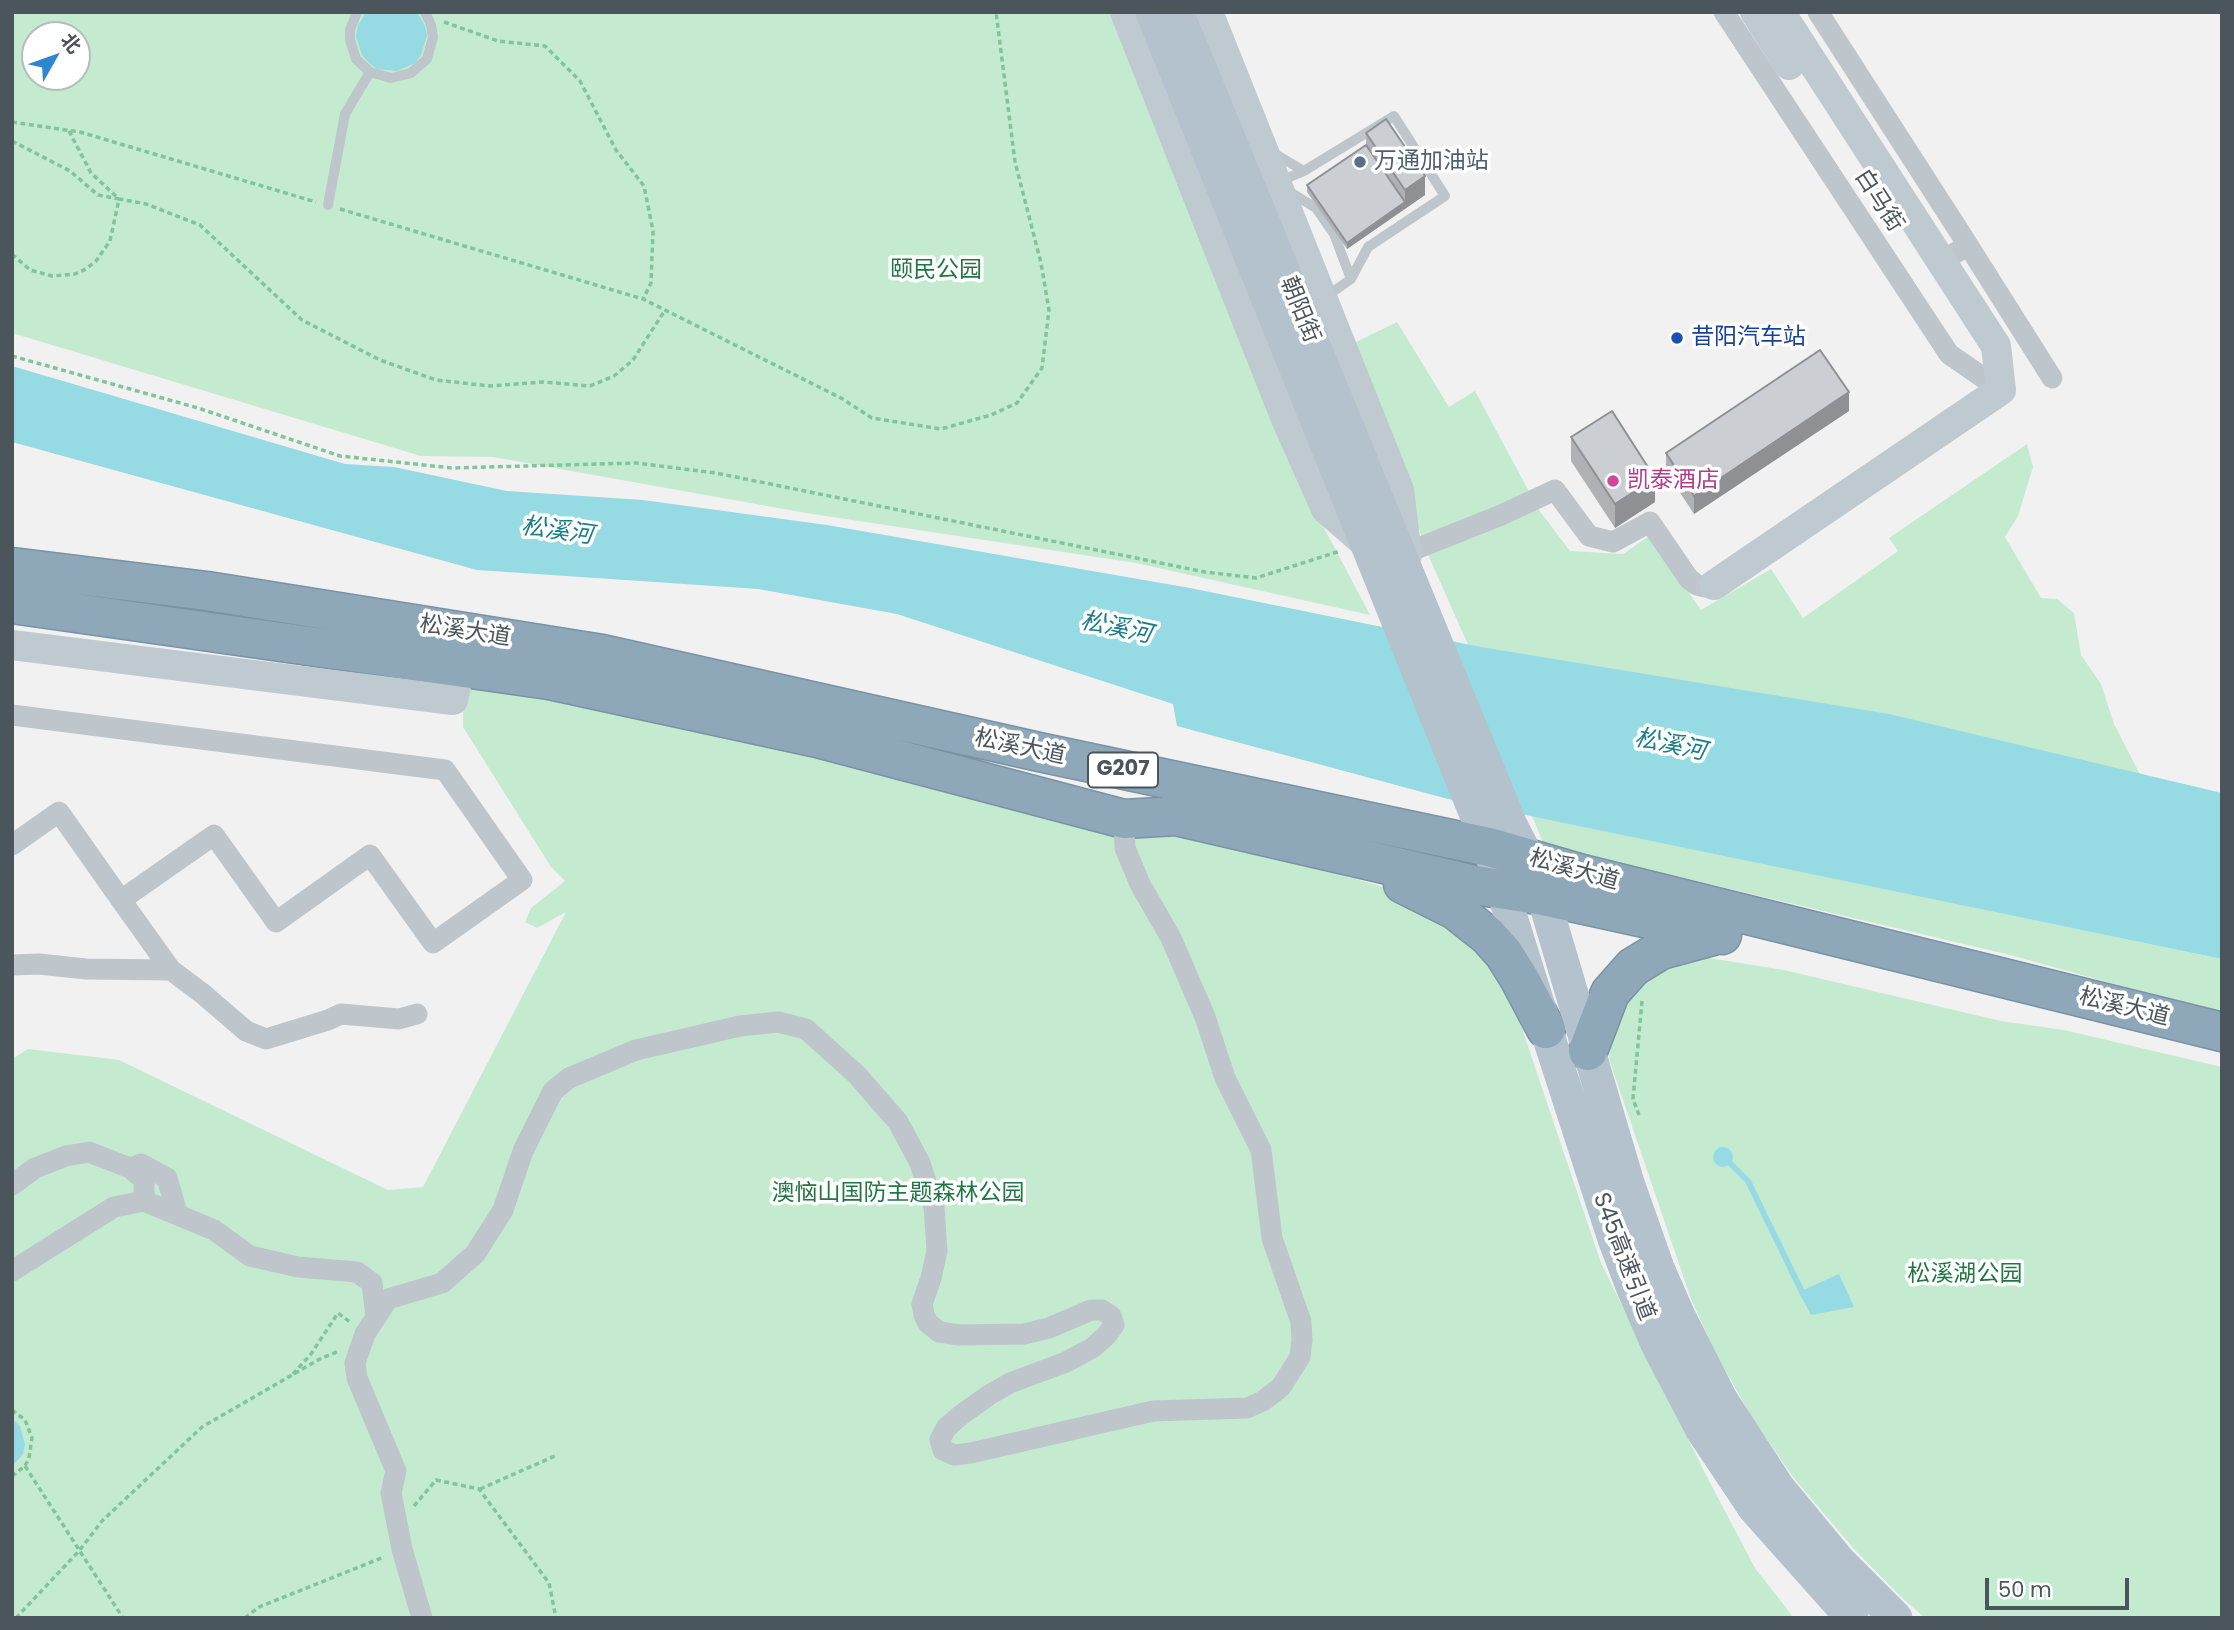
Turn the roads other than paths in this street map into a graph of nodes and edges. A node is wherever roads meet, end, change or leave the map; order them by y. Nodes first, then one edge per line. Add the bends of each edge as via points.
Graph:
1 (357, 12) edge
2 (1125, 12) edge
3 (1152, 12) edge
4 (1177, 12) edge
5 (1208, 12) edge
6 (1724, 12) edge
7 (1755, 12) edge
8 (1780, 12) edge
9 (1818, 12) edge
10 (426, 14) edge
11 (370, 72) junction
12 (1245, 130) junction
13 (1326, 157) junction
14 (1334, 169) edge
15 (1304, 171) junction
16 (1275, 183) junction
17 (328, 205) road end
18 (1374, 226) edge
19 (1382, 238) junction
20 (1968, 245) junction
21 (1941, 262) junction
22 (1350, 279) junction
23 (1299, 311) junction
24 (2052, 378) dead end
25 (2001, 390) junction
26 (1365, 543) junction
27 (1406, 561) junction
28 (12, 567) edge
29 (1714, 585) joint
30 (12, 604) edge
31 (1406, 607) junction
32 (12, 645) edge
33 (460, 667) junction
34 (12, 715) edge
35 (1124, 819) junction
36 (1502, 836) junction
37 (12, 845) edge
38 (1331, 852) junction
39 (1502, 891) junction
40 (1543, 896) junction
41 (121, 901) junction
42 (1720, 935) junction
43 (12, 965) edge
44 (171, 970) junction
45 (416, 1014) dead end
46 (1546, 1029) junction
47 (2222, 1032) edge
48 (1588, 1051) junction
49 (2222, 1056) edge
50 (130, 1168) junction
51 (12, 1185) edge
52 (144, 1201) junction
53 (177, 1213) junction
54 (12, 1271) edge
55 (371, 1326) junction
56 (422, 1618) edge
57 (1852, 1618) edge
58 (1896, 1618) edge

1 - 11 lane via 349,40 356,59
2 - 26 street via 1326,509
3 - 23 main road, 朝阳街
4 - 12 main road, 朝阳街
5 - 12 street
6 - 25 street via 1949,354
7 - 25 street, 白马街
8 - 21 street, 白马街
9 - 20 street
10 - 11 lane via 433,37 420,67 401,77
11 - 17 lane via 345,114
12 - 15 lane
12 - 16 street
12 - 23 main road, 朝阳街
13 - 14 lane
13 - 15 lane
13 - 19 lane via 1394,116 1445,196
15 - 16 lane
16 - 22 lane via 1316,208 1334,234
16 - 23 street
18 - 19 lane
19 - 22 lane via 1368,247
20 - 21 street
20 - 24 street
21 - 25 street, 白马街 via 1996,346
22 - 23 lane
23 - 26 main road, 朝阳街
23 - 27 main road, 朝阳街
25 - 29 street
26 - 31 main road, 朝阳街
27 - 29 street via 1555,490 1589,536 1613,542 1650,522 1689,579 1705,587
27 - 31 main road, 朝阳街
28 - 36 highway, 松溪大道 / G207 via 603,653 1025,749
30 - 33 highway, 松溪大道 / G207
31 - 36 main road
32 - 33 street via 453,700
33 - 35 highway, 松溪大道 / G207 via 549,680 817,738
34 - 41 street via 445,771 522,880 433,943 370,855 276,922 214,835
35 - 38 highway, 松溪大道 / G207 via 1176,816
35 - 55 street via 1125,848 1171,938 1205,1017 1224,1078 1261,1150 1272,1238 1301,1322 1302,1340 1290,1376 1263,1401 1247,1408 1153,1411 971,1453 954,1455 943,1450 940,1440 946,1428 961,1415 1010,1383 1092,1348 1114,1325 1111,1316 1091,1310 1024,1334 959,1335 939,1332 928,1323 922,1304 937,1251 934,1207 920,1163 898,1122 858,1075 806,1029 778,1022 636,1050 569,1078 552,1091 523,1151 503,1210 475,1254 442,1283 388,1299
36 - 39 main road, S45高速引道
36 - 40 main road, S45高速引道
36 - 47 highway, 松溪大道 / G207 via 1583,874
37 - 41 street via 59,812
38 - 39 highway, 松溪大道 / G207
38 - 46 highway via 1455,910 1479,927 1504,954
39 - 40 highway, 松溪大道 / G207
39 - 46 main road, S45高速引道
40 - 42 highway, 松溪大道 / G207
40 - 48 main road, S45高速引道
41 - 44 street
42 - 48 highway via 1661,950 1633,967 1610,993
42 - 49 highway, 松溪大道 / G207
43 - 44 street
44 - 45 street via 246,1031 266,1039 341,1014 398,1019
46 - 57 main road, S45高速引道 via 1614,1239 1679,1387 1754,1508
48 - 58 main road, S45高速引道 via 1658,1268 1721,1399 1798,1514
50 - 51 street via 89,1152 35,1168
50 - 52 street via 144,1180
50 - 53 street via 141,1164 167,1178
52 - 53 street
52 - 54 street via 114,1207
53 - 55 street via 214,1230 250,1256 298,1267 357,1272 372,1283
55 - 56 street via 355,1363 357,1378 396,1471 391,1493

